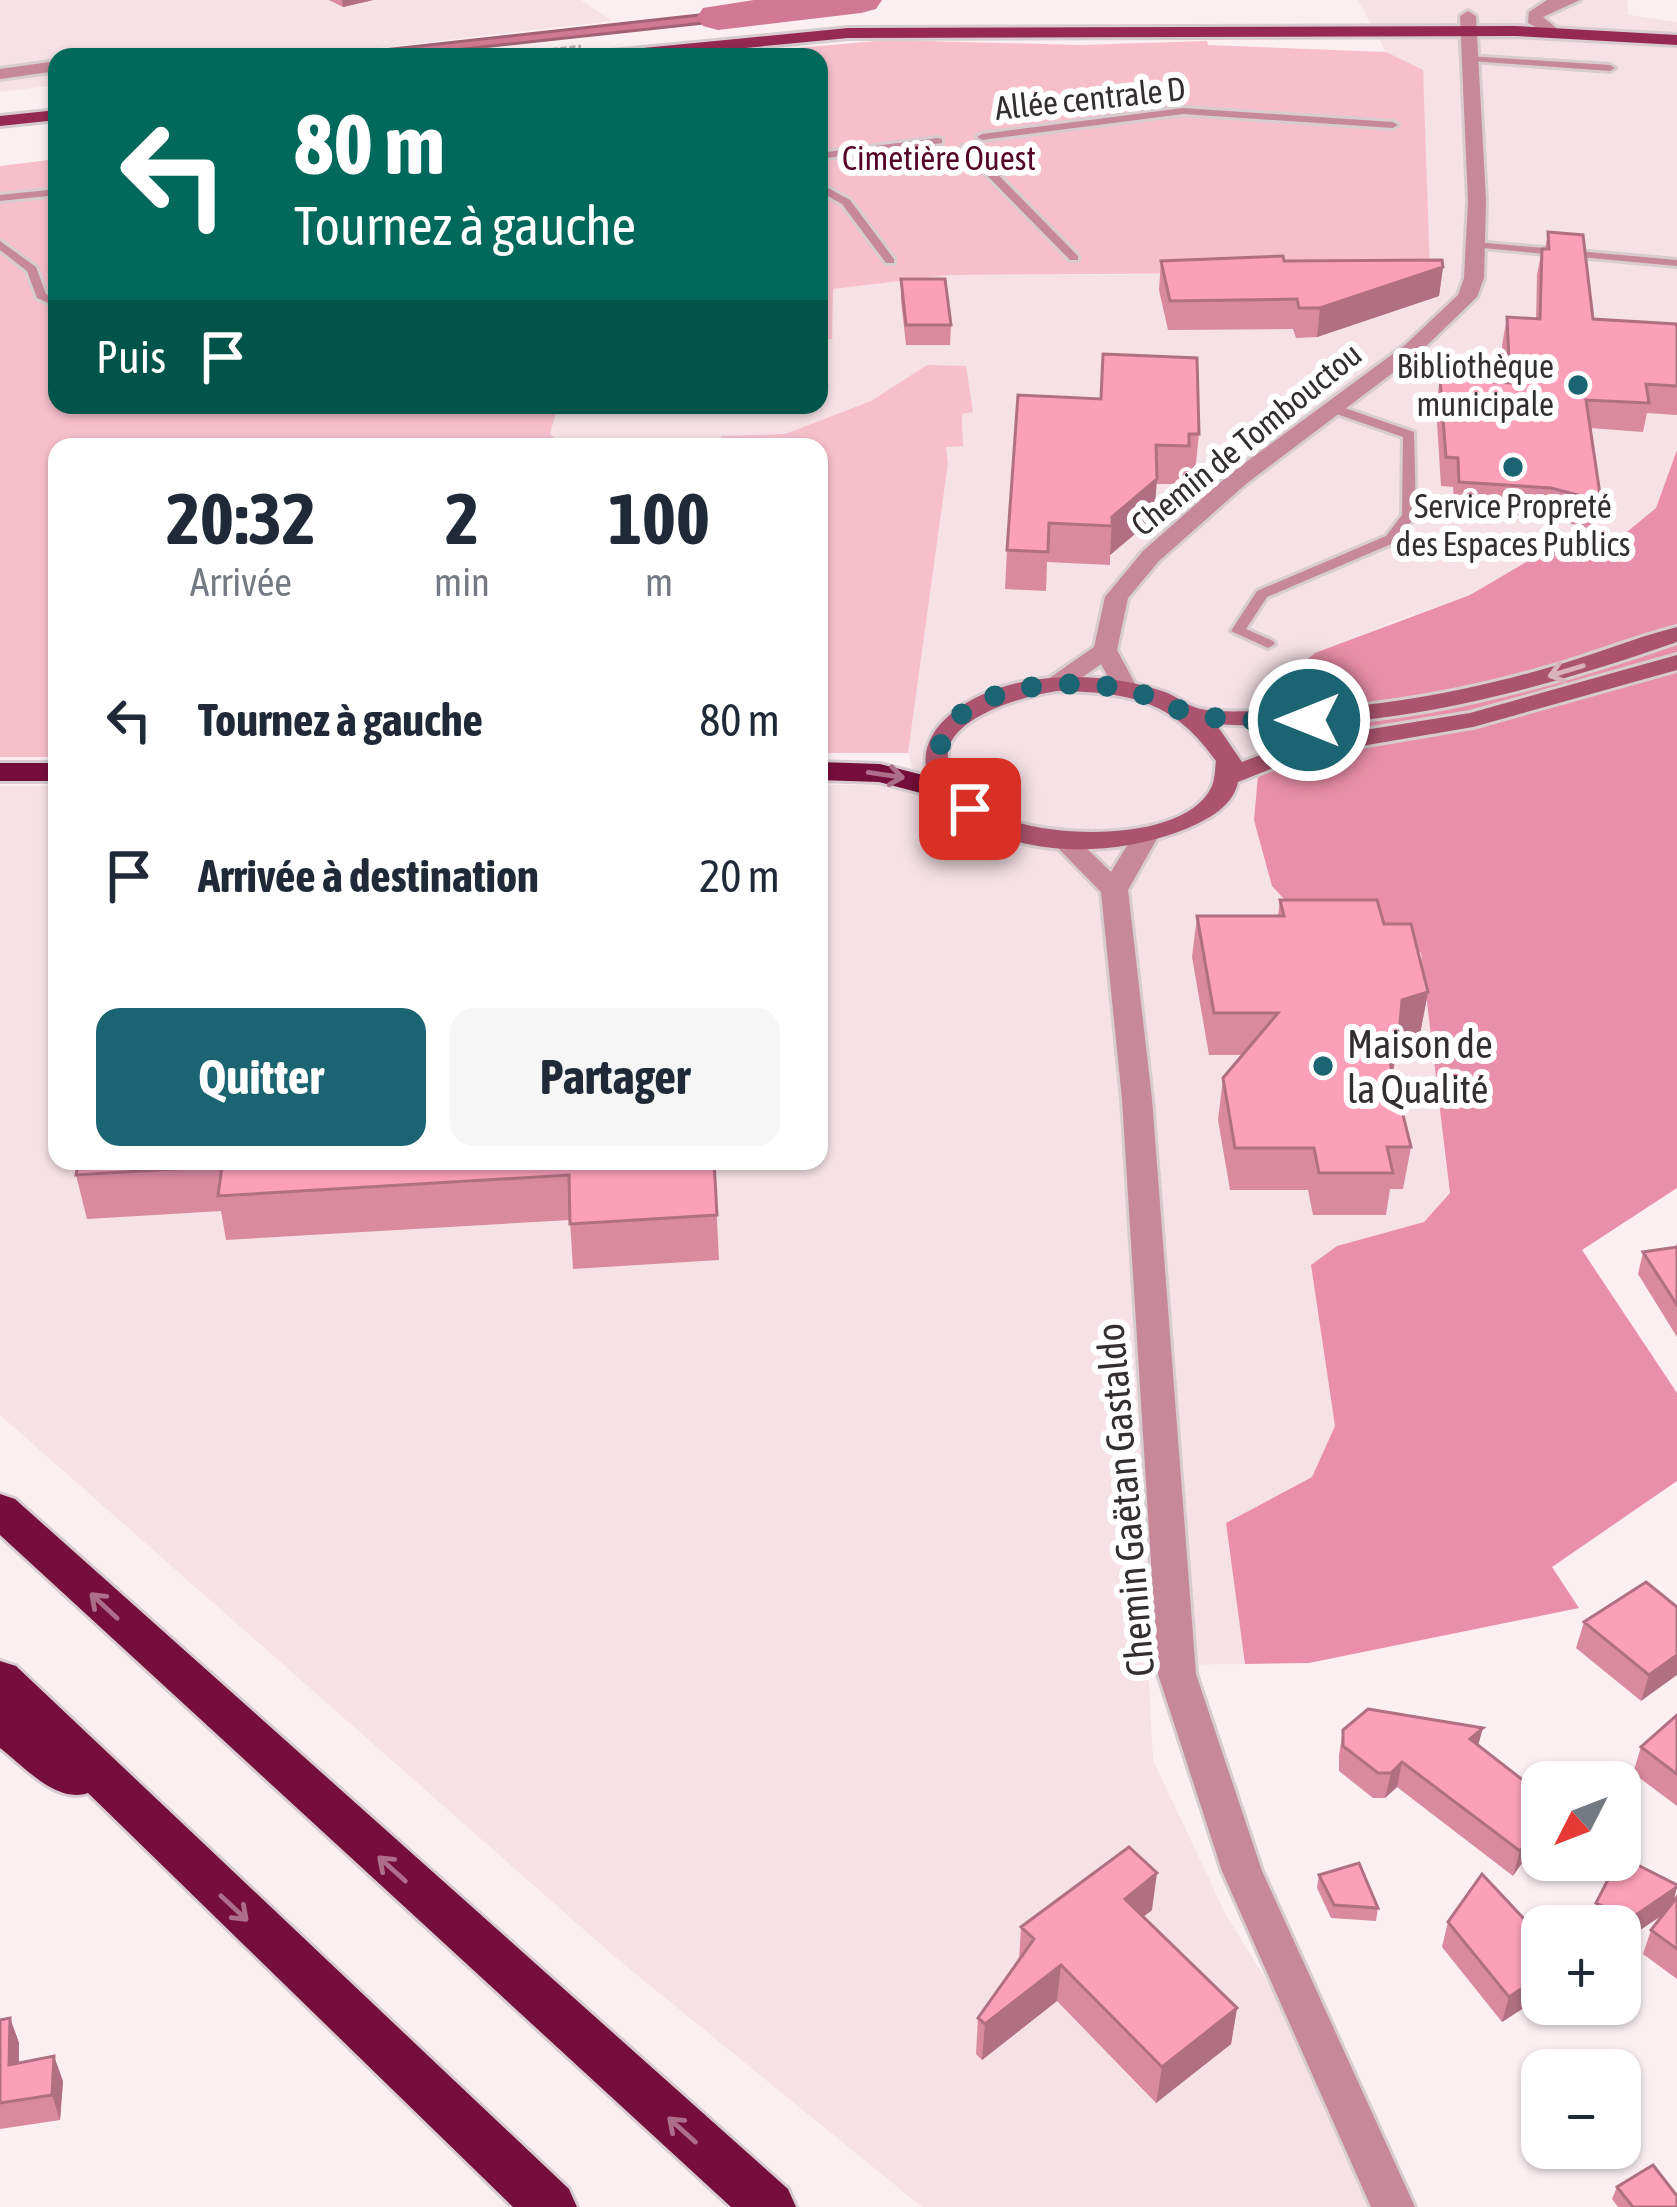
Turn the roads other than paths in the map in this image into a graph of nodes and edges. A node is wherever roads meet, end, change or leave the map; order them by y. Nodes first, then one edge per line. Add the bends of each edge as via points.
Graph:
1 (1572, 0) edge
2 (1534, 18) junction
3 (1469, 24) junction
4 (1552, 32) junction
5 (1677, 38) edge
6 (694, 48) edge
7 (1471, 58) junction
8 (48, 67) edge
9 (1610, 68) dead end
10 (0, 74) edge
11 (48, 116) edge
12 (0, 121) edge
13 (1393, 124) dead end
14 (982, 137) dead end
15 (938, 141) dead end
16 (966, 148) dead end
17 (828, 155) edge
18 (828, 191) edge
19 (48, 193) edge
20 (0, 198) edge
21 (0, 244) edge
22 (1475, 245) junction
23 (1074, 258) dead end
24 (890, 261) dead end
25 (1677, 263) edge
26 (48, 299) edge
27 (1329, 407) junction
28 (1677, 634) edge
29 (1268, 644) dead end
30 (1106, 650) junction
31 (1677, 662) edge
32 (1057, 684) junction
33 (1126, 689) junction
34 (1192, 715) junction
35 (828, 771) edge
36 (0, 772) edge
37 (48, 772) edge
38 (1228, 777) junction
39 (951, 792) junction
40 (1145, 837) junction
41 (1064, 841) junction
42 (1114, 890) junction
43 (0, 1510) edge
44 (0, 1679) edge
45 (0, 1722) edge
46 (191, 1867) junction
47 (550, 2207) edge
48 (769, 2207) edge
49 (1393, 2207) edge

1 - 2 street via 1541,8
2 - 3 main road
2 - 4 street
2 - 5 main road
3 - 4 main road
3 - 6 main road via 848,33
3 - 7 street, Chemin de Tombouctou
4 - 5 main road
7 - 9 lane
7 - 22 street, Chemin de Tombouctou
8 - 10 street
11 - 12 main road
13 - 14 lane, Allée centrale D via 1183,111
15 - 17 lane
16 - 23 lane
18 - 24 lane via 847,202
19 - 20 lane
21 - 26 lane via 32,269
22 - 25 lane
22 - 27 street, Chemin de Tombouctou via 1467,297
27 - 29 lane via 1409,435 1409,515 1391,539 1262,594 1238,631
27 - 30 street, Chemin de Tombouctou via 1132,575 1118,597
28 -> 34 main road via 1560,674 1400,710 1278,721
30 - 32 street
30 - 33 street
31 - 38 main road via 1473,720 1297,748
32 - 33 main road
32 - 39 main road via 998,695 955,721 937,755
33 - 34 main road
34 - 38 main road via 1227,755
35 -> 39 highway via 880,773
36 - 37 highway
38 - 40 main road via 1202,813
39 - 41 main road via 997,824
40 - 41 main road
40 - 42 street
41 - 42 street
42 - 49 street, Chemin Gaëtan Gastaldo via 1178,1674 1243,1871
48 -> 43 highway
44 - 46 highway
45 - 46 highway
46 -> 47 highway

